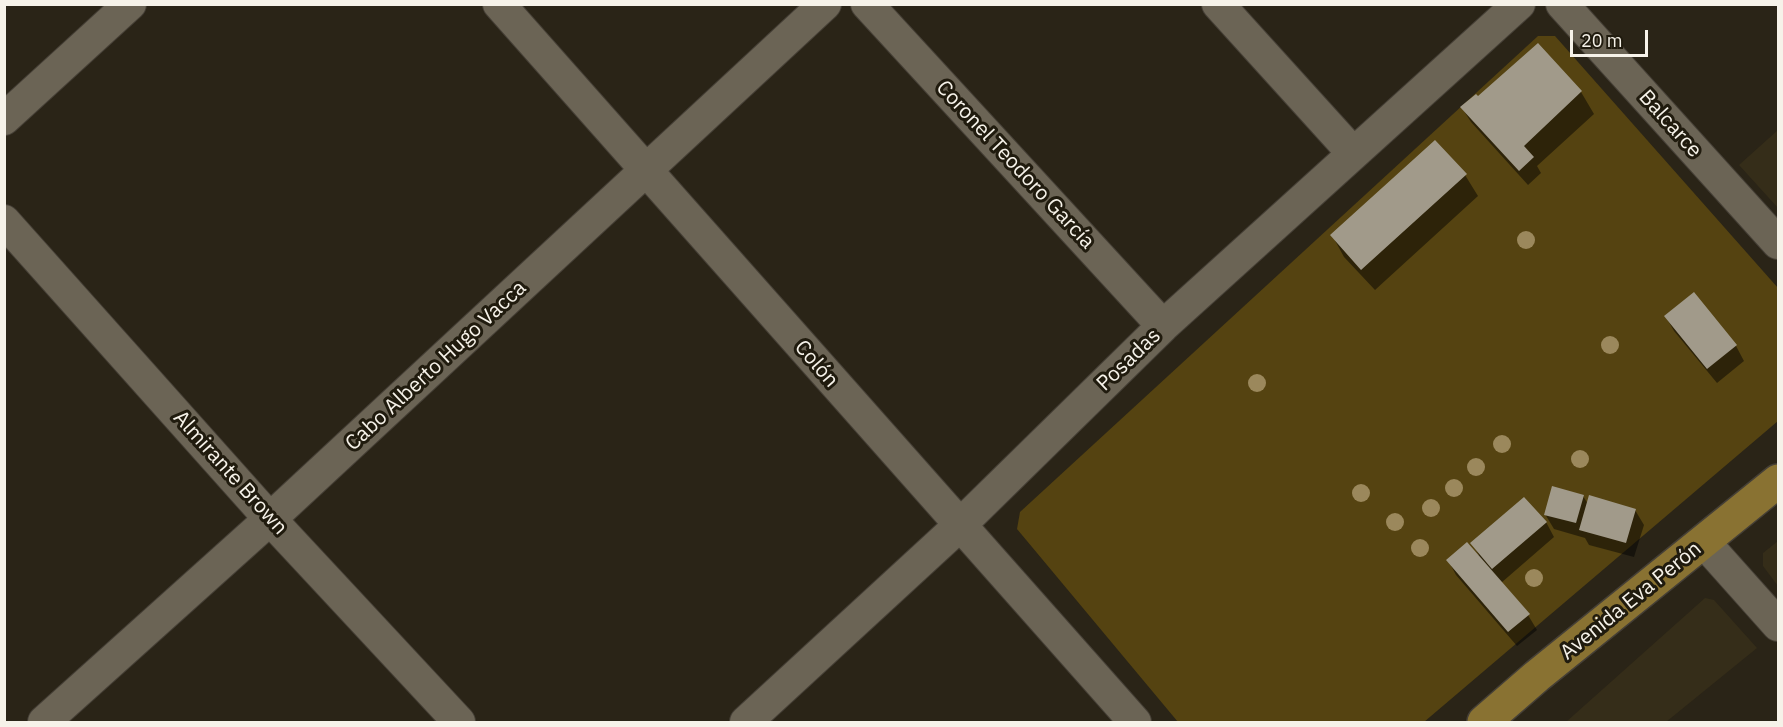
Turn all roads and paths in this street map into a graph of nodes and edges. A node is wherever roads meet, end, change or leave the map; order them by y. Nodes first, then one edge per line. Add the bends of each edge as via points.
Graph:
1 (130, 4) edge
2 (498, 4) edge
3 (825, 4) edge
4 (867, 4) edge
5 (1218, 4) edge
6 (1519, 4) edge
7 (1562, 4) edge
8 (4, 119) edge
9 (1353, 153) junction
10 (647, 172) junction
11 (4, 221) edge
12 (1779, 243) edge
13 (1163, 326) junction
14 (1779, 481) edge
15 (270, 519) junction
16 (959, 526) junction
17 (1704, 542) junction
18 (1779, 625) edge
19 (1496, 719) edge
20 (44, 723) edge
21 (459, 723) edge
22 (746, 723) edge
23 (1135, 723) edge

1 - 8 street
2 - 10 street, Colón
3 - 10 street, Cabo Alberto Hugo Vacca
4 - 13 street, Coronel Teodoro García
5 - 9 street
6 - 9 street, Posadas
7 - 12 street, Balcarce
9 - 13 street, Posadas
10 - 15 street, Cabo Alberto Hugo Vacca
10 - 16 street, Colón
11 - 15 street, Almirante Brown
13 - 16 street, Posadas
14 - 17 main road, Avenida Eva Perón
15 - 20 street, Cabo Alberto Hugo Vacca
15 - 21 street, Almirante Brown
16 - 22 street, Posadas
16 - 23 street, Colón
17 - 18 street
17 - 19 main road, Avenida Eva Perón

